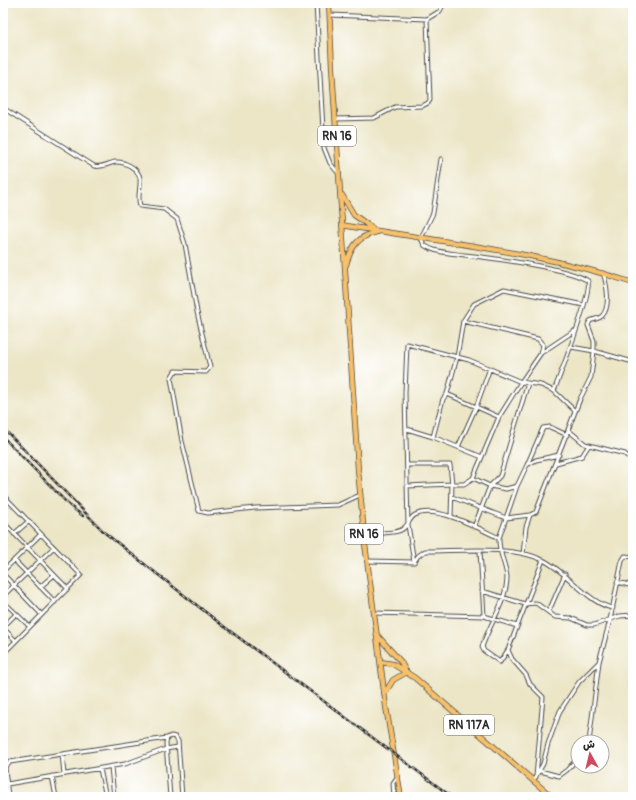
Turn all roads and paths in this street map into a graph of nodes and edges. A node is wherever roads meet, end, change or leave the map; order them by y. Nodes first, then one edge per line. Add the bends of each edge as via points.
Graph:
1 (316, 3) edge
2 (329, 3) edge
3 (444, 3) edge
4 (330, 15) junction
5 (427, 19) junction
6 (3, 108) edge
7 (336, 119) junction
8 (441, 158) dead end
9 (339, 174) junction
10 (340, 192) junction
11 (342, 225) junction
12 (379, 232) junction
13 (421, 238) junction
14 (345, 268) junction
15 (603, 273) junction
16 (633, 283) edge
17 (584, 305) junction
18 (463, 321) junction
19 (574, 331) junction
20 (571, 347) junction
21 (594, 351) junction
22 (541, 353) junction
23 (456, 358) junction
24 (633, 362) edge
25 (490, 368) junction
26 (521, 382) junction
27 (528, 383) junction
28 (554, 391) junction
29 (447, 394) junction
30 (476, 407) junction
31 (575, 410) junction
32 (499, 417) junction
33 (407, 429) junction
34 (568, 430) junction
35 (567, 435) junction
36 (433, 437) junction
37 (589, 445) junction
38 (458, 447) junction
39 (559, 455) junction
40 (482, 458) junction
41 (633, 462) edge
42 (556, 463) junction
43 (407, 464) junction
44 (527, 465) junction
45 (473, 478) junction
46 (452, 484) junction
47 (407, 486) junction
48 (490, 486) junction
49 (517, 486) junction
50 (3, 495) edge
51 (360, 495) junction
52 (452, 497) junction
53 (480, 510) junction
54 (530, 515) junction
55 (451, 517) junction
56 (506, 518) junction
57 (29, 521) junction
58 (3, 522) edge
59 (408, 525) junction
60 (474, 527) junction
61 (14, 534) junction
62 (41, 534) junction
63 (499, 538) junction
64 (364, 544) junction
65 (54, 547) junction
66 (28, 548) junction
67 (480, 551) junction
68 (499, 551) junction
69 (523, 554) junction
70 (633, 557) edge
71 (14, 560) junction
72 (40, 560) junction
73 (543, 560) junction
74 (367, 561) junction
75 (414, 562) junction
76 (3, 571) edge
77 (27, 573) junction
78 (3, 574) edge
79 (54, 574) junction
80 (565, 574) junction
81 (617, 582) junction
82 (13, 586) junction
83 (633, 586) edge
84 (40, 587) junction
85 (68, 589) junction
86 (482, 591) junction
87 (3, 596) edge
88 (502, 597) junction
89 (3, 601) edge
90 (54, 602) junction
91 (525, 604) junction
92 (612, 608) junction
93 (549, 612) junction
94 (374, 613) junction
95 (16, 614) junction
96 (41, 614) junction
97 (633, 615) edge
98 (484, 616) junction
99 (494, 619) junction
100 (610, 620) junction
101 (29, 626) junction
102 (517, 626) junction
103 (3, 627) edge
104 (377, 635) junction
105 (15, 640) junction
106 (508, 650) junction
107 (3, 654) edge
108 (381, 662) junction
109 (599, 662) junction
110 (406, 671) junction
111 (384, 695) junction
112 (590, 734) edge
113 (167, 738) junction
114 (178, 747) junction
115 (166, 748) junction
116 (62, 754) junction
117 (111, 767) junction
118 (570, 767) edge
119 (100, 769) junction
120 (540, 772) junction
121 (64, 774) junction
122 (52, 776) junction
123 (398, 776) junction
124 (535, 779) junction
125 (7, 784) junction
126 (8, 797) edge
127 (56, 797) edge
128 (106, 797) edge
129 (114, 797) edge
130 (170, 797) edge
131 (182, 797) edge
132 (236, 797) edge
133 (244, 797) edge
134 (394, 797) edge
135 (402, 797) edge
136 (552, 797) edge

1 - 9 street via 323,142 330,163
2 - 4 main road, RN 16
3 - 5 street via 440,11
4 - 5 street
4 - 7 main road, RN 16
5 - 7 street via 430,100 428,104 395,107 374,118
6 - 51 street via 94,166 115,162 135,170 140,177 140,206 164,209 177,219 185,244 210,367 206,372 175,371 171,378 182,441 199,511 208,513 255,508 338,505
7 - 9 main road, RN 16
8 - 13 street via 433,213
9 - 10 main road, RN 16
10 - 11 main road, RN 16
10 - 12 main road via 354,215 366,226
11 - 12 main road
11 - 14 main road, RN 16
12 - 13 main road
12 - 14 main road via 366,235 356,242
13 - 15 main road via 545,259
13 - 17 street via 424,245 437,250 562,272 585,280 589,285
14 - 51 main road, RN 16
15 - 16 main road
15 - 21 street via 608,290 604,312 599,318 590,321 588,326 594,341
17 - 18 street via 504,289 474,304
17 - 19 street
18 - 22 street via 538,339 543,345
18 - 23 street
19 - 20 street
19 - 22 street
20 - 21 street
20 - 28 street
21 - 24 street
21 - 31 street via 590,377
22 - 26 street
23 - 25 street
23 - 29 street
23 - 33 street via 407,344
25 - 26 street
25 - 30 street
26 - 27 street
26 - 32 street
27 - 28 street
27 - 48 street via 500,476
28 - 31 street
29 - 30 street
29 - 36 street via 443,399
30 - 32 street
30 - 38 street
31 - 34 street
32 - 40 street
33 - 36 street
33 - 43 street
34 - 35 street
34 - 37 street via 579,441
35 - 39 street
35 - 44 street via 550,427 543,428
36 - 38 street
37 - 41 street via 625,454
37 - 42 street via 582,456
38 - 40 street
39 - 42 street
39 - 44 street via 536,460
40 - 45 street
42 - 54 street via 536,512
43 - 46 street via 450,465
43 - 47 street
44 - 49 street
45 - 46 street via 464,484
45 - 48 street
46 - 47 street
46 - 52 street
47 - 59 street
48 - 49 street via 506,489
48 - 53 street
49 - 56 street
50 - 57 street
51 - 64 main road, RN 16
52 - 53 street
52 - 55 street
53 - 56 street
53 - 60 street
54 - 56 street
54 - 69 street
55 - 59 street via 430,513 417,514 412,516
55 - 60 street
56 - 63 street
57 - 61 street
57 - 62 street
58 - 61 street
59 - 64 street via 395,533 376,536
59 - 75 street
60 - 63 street
61 - 66 street
62 - 65 street
62 - 66 street
63 - 68 street
64 - 74 main road, RN 16
65 - 72 street
65 - 85 street via 82,575
66 - 71 street
66 - 72 street
67 - 68 street
67 - 75 street via 425,551
67 - 86 street
68 - 69 street
68 - 88 street via 507,578
69 - 73 street
70 - 81 street via 626,556 623,559
71 - 76 street
71 - 77 street
72 - 77 street
72 - 79 street
73 - 80 street
73 - 91 street
74 - 75 street
74 - 94 main road, RN 16
77 - 82 street
77 - 84 street
78 - 82 street
79 - 84 street
79 - 85 street
80 - 92 street via 602,605
80 - 93 street
81 - 83 street
81 - 92 street
82 - 87 street
82 - 96 street
84 - 90 street
85 - 90 street
86 - 88 street
86 - 98 street
88 - 91 street
88 - 99 street
89 - 95 street
90 - 96 street
91 - 93 street via 536,603
91 - 102 street
92 - 100 street
93 - 100 street via 556,617 571,618 587,625
94 - 98 street
94 - 104 main road, RN 16
95 - 101 street
95 - 103 street
96 - 101 street
97 - 100 street
98 - 99 street
99 - 102 street
99 - 106 street via 482,646 483,650 501,662
100 - 109 street
101 - 105 street
102 - 106 street
103 - 105 street
104 - 108 main road, RN 16
104 - 110 main road
105 - 107 street
106 - 124 street via 512,659 526,674 530,684 542,697
108 - 110 main road, RN 117A
108 - 111 main road, RN 16
109 - 112 street
109 - 120 street via 579,682 560,712
110 - 111 main road via 393,680
110 - 124 main road, RN 117A
111 - 123 main road, RN 16
113 - 114 street via 175,737
113 - 115 street
113 - 116 street
114 - 115 street
114 - 131 street
115 - 117 street
115 - 130 street
116 - 121 street
116 - 125 street via 7,763
117 - 119 street
117 - 129 street
118 - 120 street via 559,776
119 - 121 street
119 - 128 street
120 - 124 street
121 - 122 street
122 - 125 street
122 - 127 street
123 - 134 street via 393,783
123 - 135 main road, RN 16
124 - 136 main road, RN 117A
125 - 126 street
132 - 133 street

